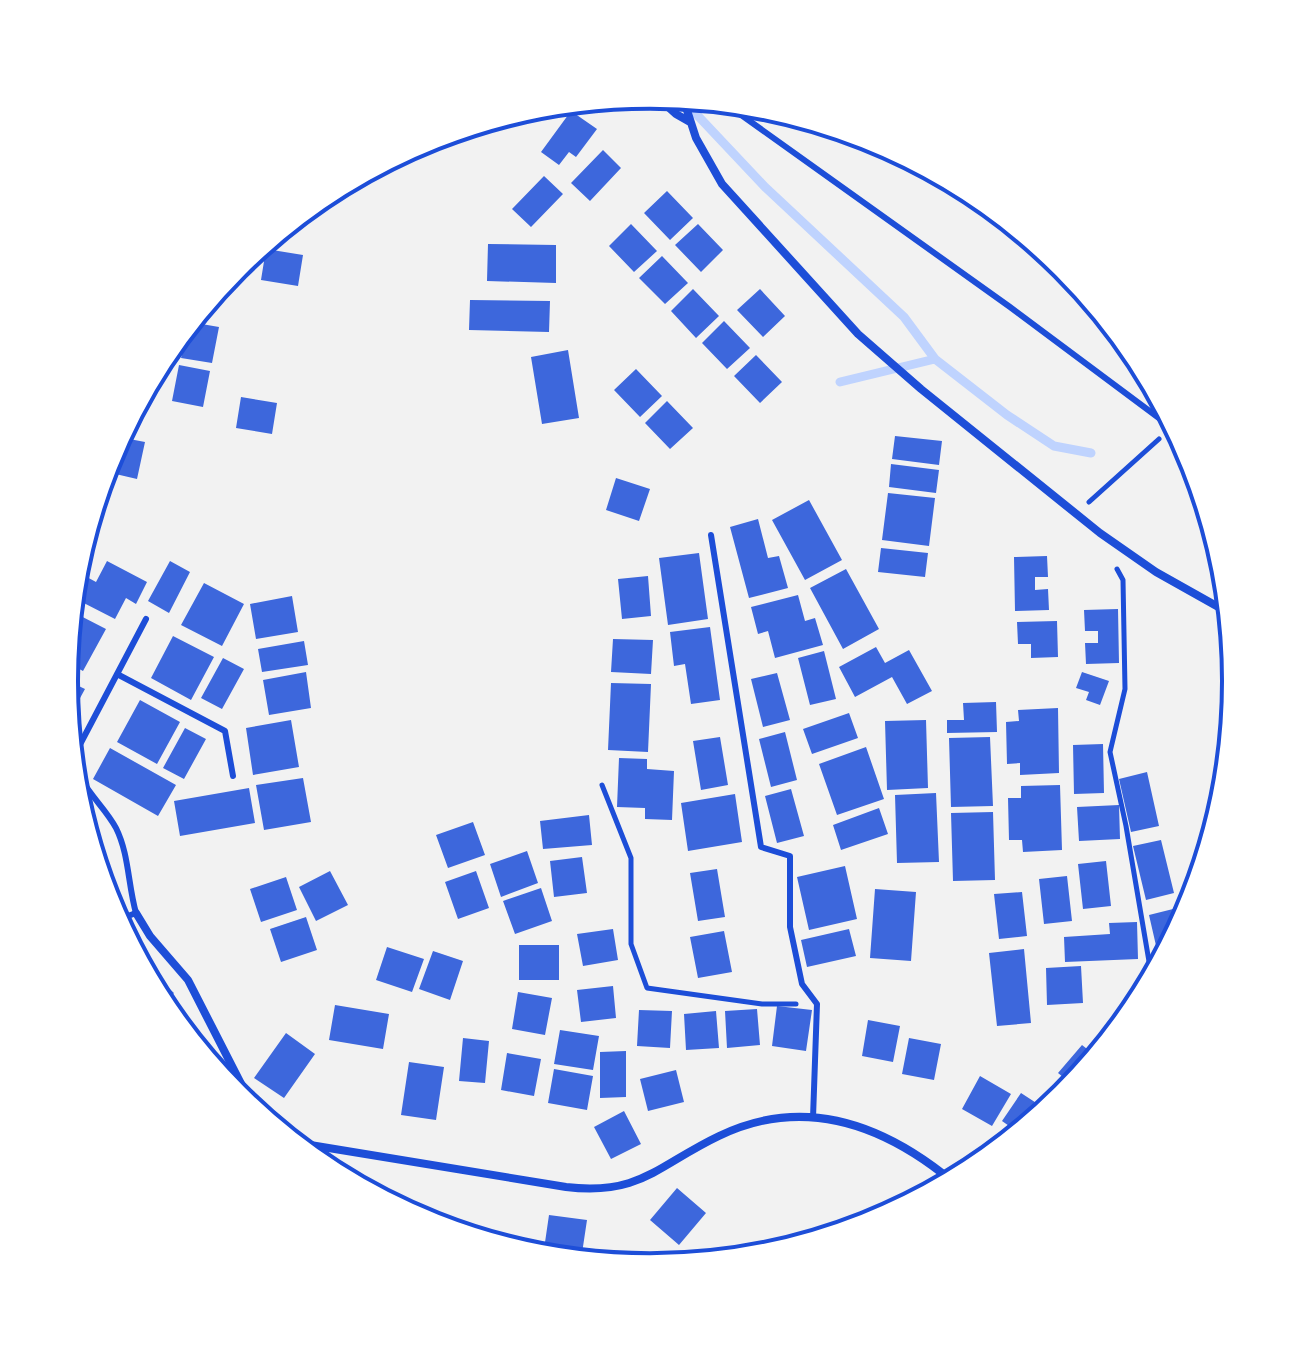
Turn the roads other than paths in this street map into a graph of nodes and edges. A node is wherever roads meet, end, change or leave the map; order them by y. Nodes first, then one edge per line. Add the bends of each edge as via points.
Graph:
1 (671, 110) edge
2 (687, 110) edge
3 (744, 117) edge
4 (691, 122) junction
5 (1157, 416) edge
6 (711, 535) dead end
7 (1217, 606) edge
8 (146, 619) dead end
9 (117, 674) junction
10 (81, 742) edge
11 (233, 776) dead end
12 (88, 788) edge
13 (136, 913) junction
14 (129, 916) edge
15 (237, 1075) edge
16 (813, 1118) junction
17 (317, 1146) edge
18 (941, 1173) edge

1 - 4 street
2 - 4 street
3 - 5 lane
4 - 7 street via 722,184 858,334 1076,514 1156,572
6 - 16 lane via 761,847 790,856 790,927 802,984 817,1004
8 - 9 lane
9 - 10 lane
9 - 11 lane via 225,731
12 - 13 lane via 116,829
13 - 14 lane
13 - 15 street via 188,980
16 - 17 street via 775,1119 738,1128 648,1178 604,1190
16 - 18 street via 880,1133

